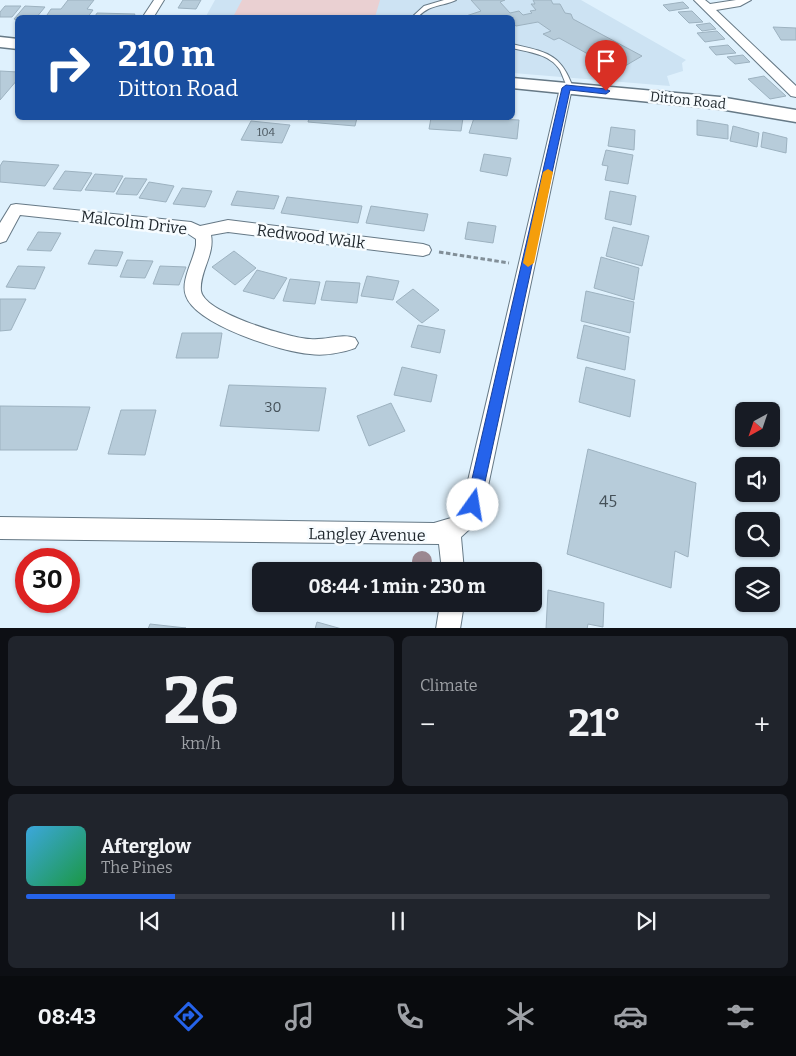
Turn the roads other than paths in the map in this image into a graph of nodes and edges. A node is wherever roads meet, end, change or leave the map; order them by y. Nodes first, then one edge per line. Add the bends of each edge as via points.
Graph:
1 (159, 0) edge
2 (453, 0) edge
3 (746, 0) edge
4 (703, 4) edge
5 (149, 15) edge
6 (416, 15) edge
7 (0, 42) edge
8 (15, 44) edge
9 (515, 47) edge
10 (515, 84) edge
11 (568, 88) junction
12 (796, 93) edge
13 (796, 116) edge
14 (8, 207) edge
15 (200, 232) junction
16 (0, 237) edge
17 (423, 250) road end
18 (349, 343) dead end
19 (0, 528) edge
20 (449, 531) junction
21 (452, 562) edge
22 (451, 612) edge
23 (448, 628) edge

1 - 5 street
2 - 6 lane via 428,5
3 - 4 street via 736,4
4 - 12 street
7 - 8 street
9 - 11 lane via 548,55 558,61 566,75
10 - 11 street, Ditton Road
11 - 13 street, Ditton Road via 720,103
11 - 20 street, Langley Avenue via 473,505 464,522
14 - 15 street, Malcolm Drive via 191,228
14 - 16 street, Malcolm Drive
15 - 17 street, Redwood Walk via 228,226
15 - 18 street, Malcolm Drive via 204,236 204,248 192,289 194,297 209,310 238,327 275,340 312,347
19 - 20 street, Langley Avenue via 402,534
20 - 21 street
22 - 23 street

